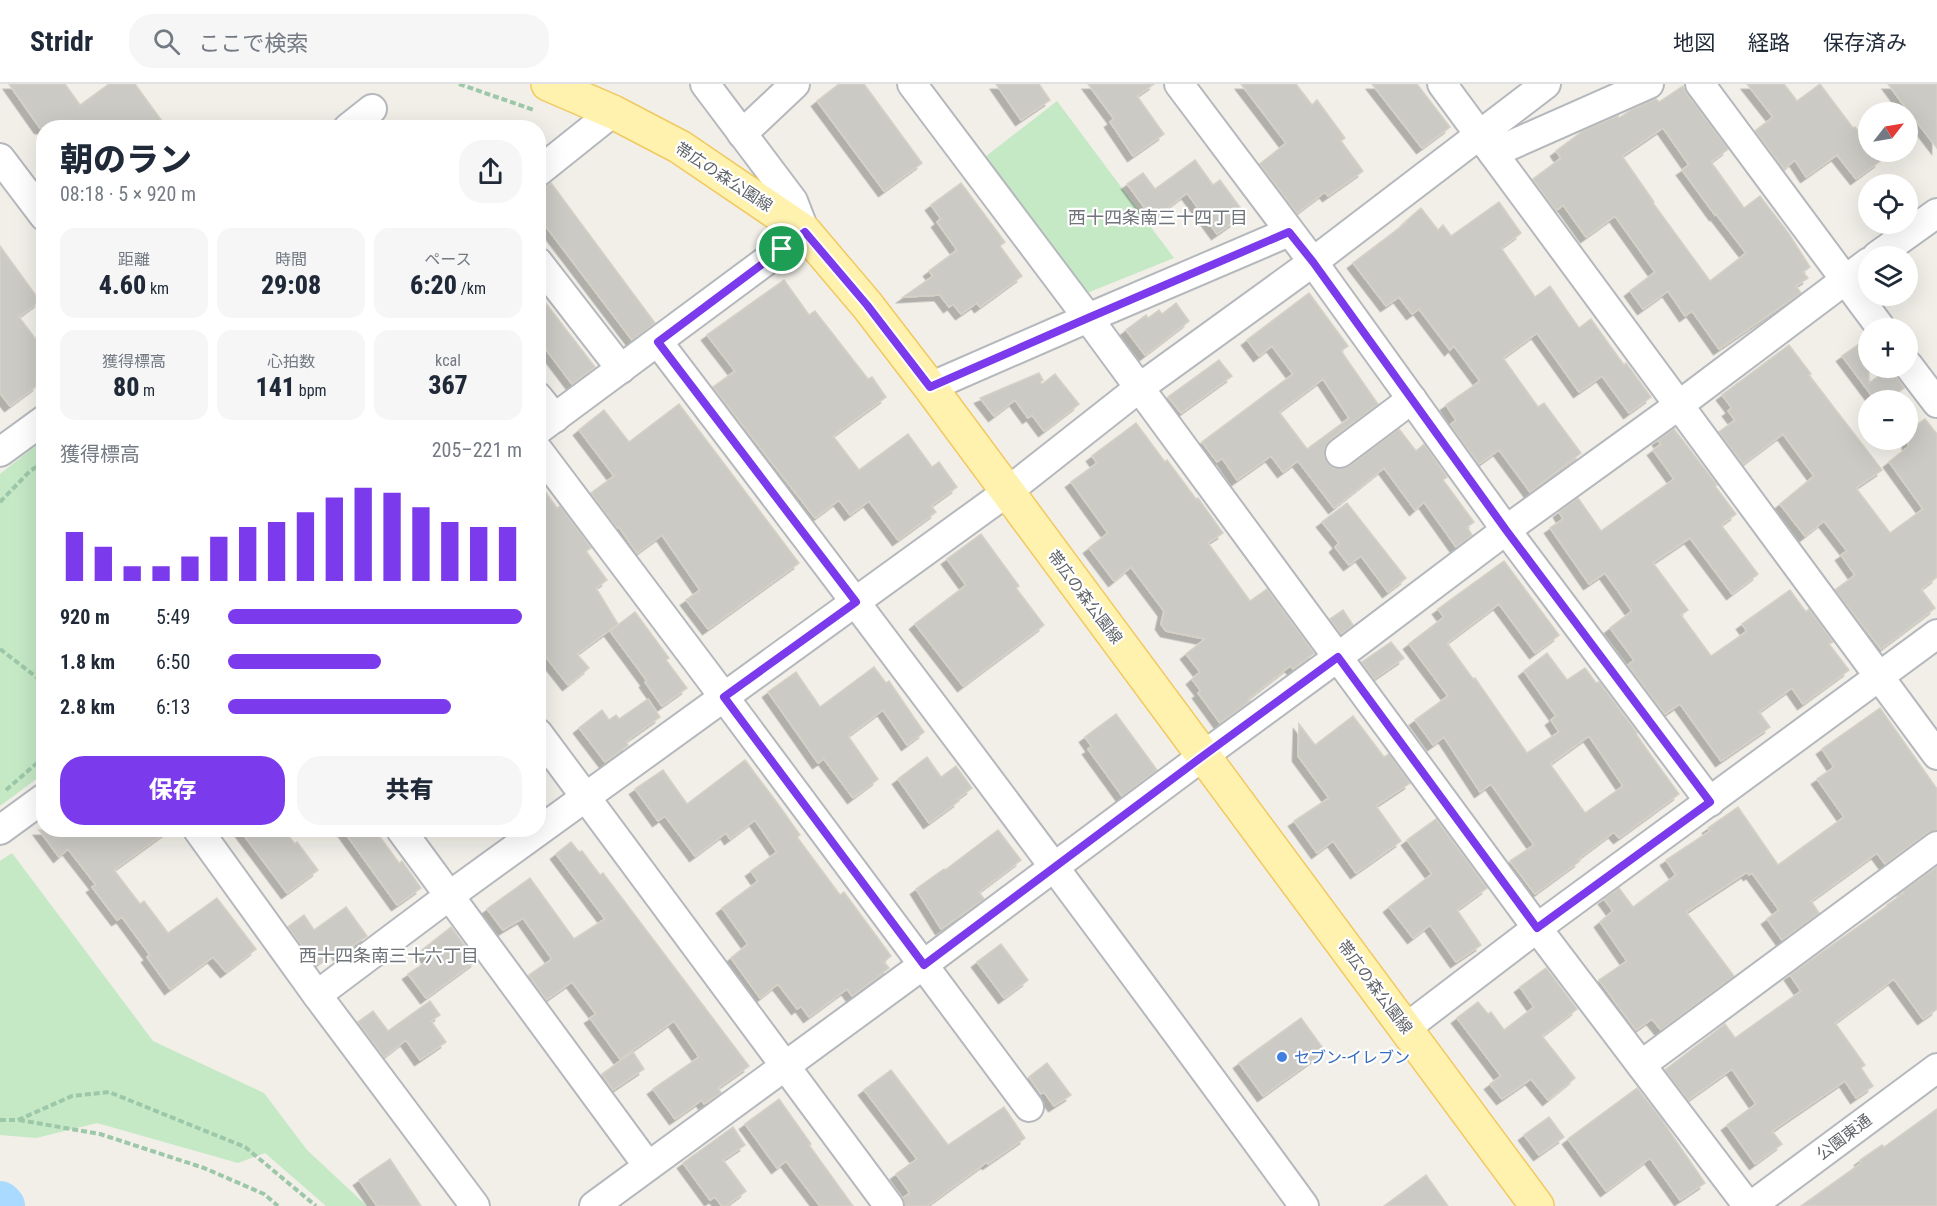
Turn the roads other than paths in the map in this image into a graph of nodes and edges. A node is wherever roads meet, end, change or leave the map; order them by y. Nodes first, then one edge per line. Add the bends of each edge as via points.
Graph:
1 (705, 84) edge
2 (795, 84) edge
3 (912, 84) edge
4 (1179, 84) edge
5 (1442, 84) edge
6 (1546, 84) edge
7 (1649, 84) edge
8 (1700, 84) edge
9 (543, 98) edge
10 (372, 109) dead end
11 (613, 112) junction
12 (358, 120) edge
13 (742, 134) junction
14 (1486, 143) junction
15 (0, 158) edge
16 (546, 166) edge
17 (36, 205) edge
18 (1937, 213) edge
19 (805, 232) junction
20 (1289, 232) junction
21 (1891, 246) edge
22 (1313, 262) junction
23 (1858, 270) edge
24 (546, 272) edge
25 (1844, 280) junction
26 (1088, 318) junction
27 (1873, 318) edge
28 (658, 342) junction
29 (621, 369) junction
30 (1918, 378) edge
31 (930, 387) junction
32 (1139, 388) junction
33 (1412, 399) junction
34 (1937, 403) edge
35 (1679, 405) junction
36 (546, 414) edge
37 (36, 426) edge
38 (0, 452) edge
39 (1340, 453) dead end
40 (546, 461) edge
41 (1007, 492) junction
42 (1506, 530) junction
43 (856, 602) junction
44 (1937, 634) edge
45 (1338, 657) junction
46 (1881, 677) junction
47 (724, 697) junction
48 (546, 745) edge
49 (1937, 755) edge
50 (1203, 756) junction
51 (585, 796) junction
52 (1710, 802) junction
53 (36, 804) edge
54 (546, 825) edge
55 (0, 830) edge
56 (203, 837) edge
57 (405, 837) edge
58 (529, 837) edge
59 (1937, 846) edge
60 (1053, 867) junction
61 (449, 896) junction
62 (1537, 928) junction
63 (924, 965) junction
64 (317, 995) junction
65 (1406, 1028) junction
66 (1641, 1065) junction
67 (784, 1066) junction
68 (1937, 1068) edge
69 (1029, 1107) dead end
70 (648, 1166) junction
71 (475, 1206) edge
72 (594, 1206) edge
73 (889, 1206) edge
74 (1304, 1206) edge
75 (1537, 1206) edge
76 (1750, 1206) edge

1 - 13 street
2 - 13 street
3 - 26 street
4 - 20 street
5 - 14 street
6 - 14 street
7 - 14 street
8 - 25 street
9 - 11 main road, 帯広の森公園線
10 - 12 street
11 - 16 street
11 - 19 main road, 帯広の森公園線 via 680,147
13 - 19 street via 793,201
14 - 22 street
14 - 35 street
15 - 17 street
18 - 21 street
19 - 28 street
19 - 31 main road, 帯広の森公園線
20 - 22 street
20 - 26 street
22 - 32 street
22 - 33 street
23 - 25 street
24 - 29 street
25 - 27 street
25 - 35 street
26 - 31 street
26 - 32 street
28 - 29 street
28 - 43 street
29 - 36 street
30 - 34 street
31 - 41 main road, 帯広の森公園線
32 - 41 street
32 - 45 street
33 - 39 street
33 - 42 street
35 - 42 street
35 - 46 street
37 - 38 street
40 - 47 street
41 - 43 street
41 - 50 main road, 帯広の森公園線
42 - 45 street
42 - 52 street
43 - 47 street
43 - 60 street
44 - 46 street
45 - 50 street
45 - 62 street
46 - 49 street
46 - 52 street
47 - 51 street
47 - 63 street
48 - 51 street
50 - 60 street
50 - 65 main road, 帯広の森公園線
51 - 54 street
51 - 67 street
52 - 62 street
53 - 55 street
56 - 64 street
57 - 61 street
58 - 61 street
59 - 66 street
60 - 63 street
60 - 74 street
61 - 64 street
61 - 70 street
62 - 65 street
62 - 66 street
63 - 67 street
63 - 69 street
64 - 71 street
65 - 75 main road, 帯広の森公園線
66 - 76 street
67 - 70 street
67 - 73 street
68 - 76 street, 公園東通
70 - 72 street

